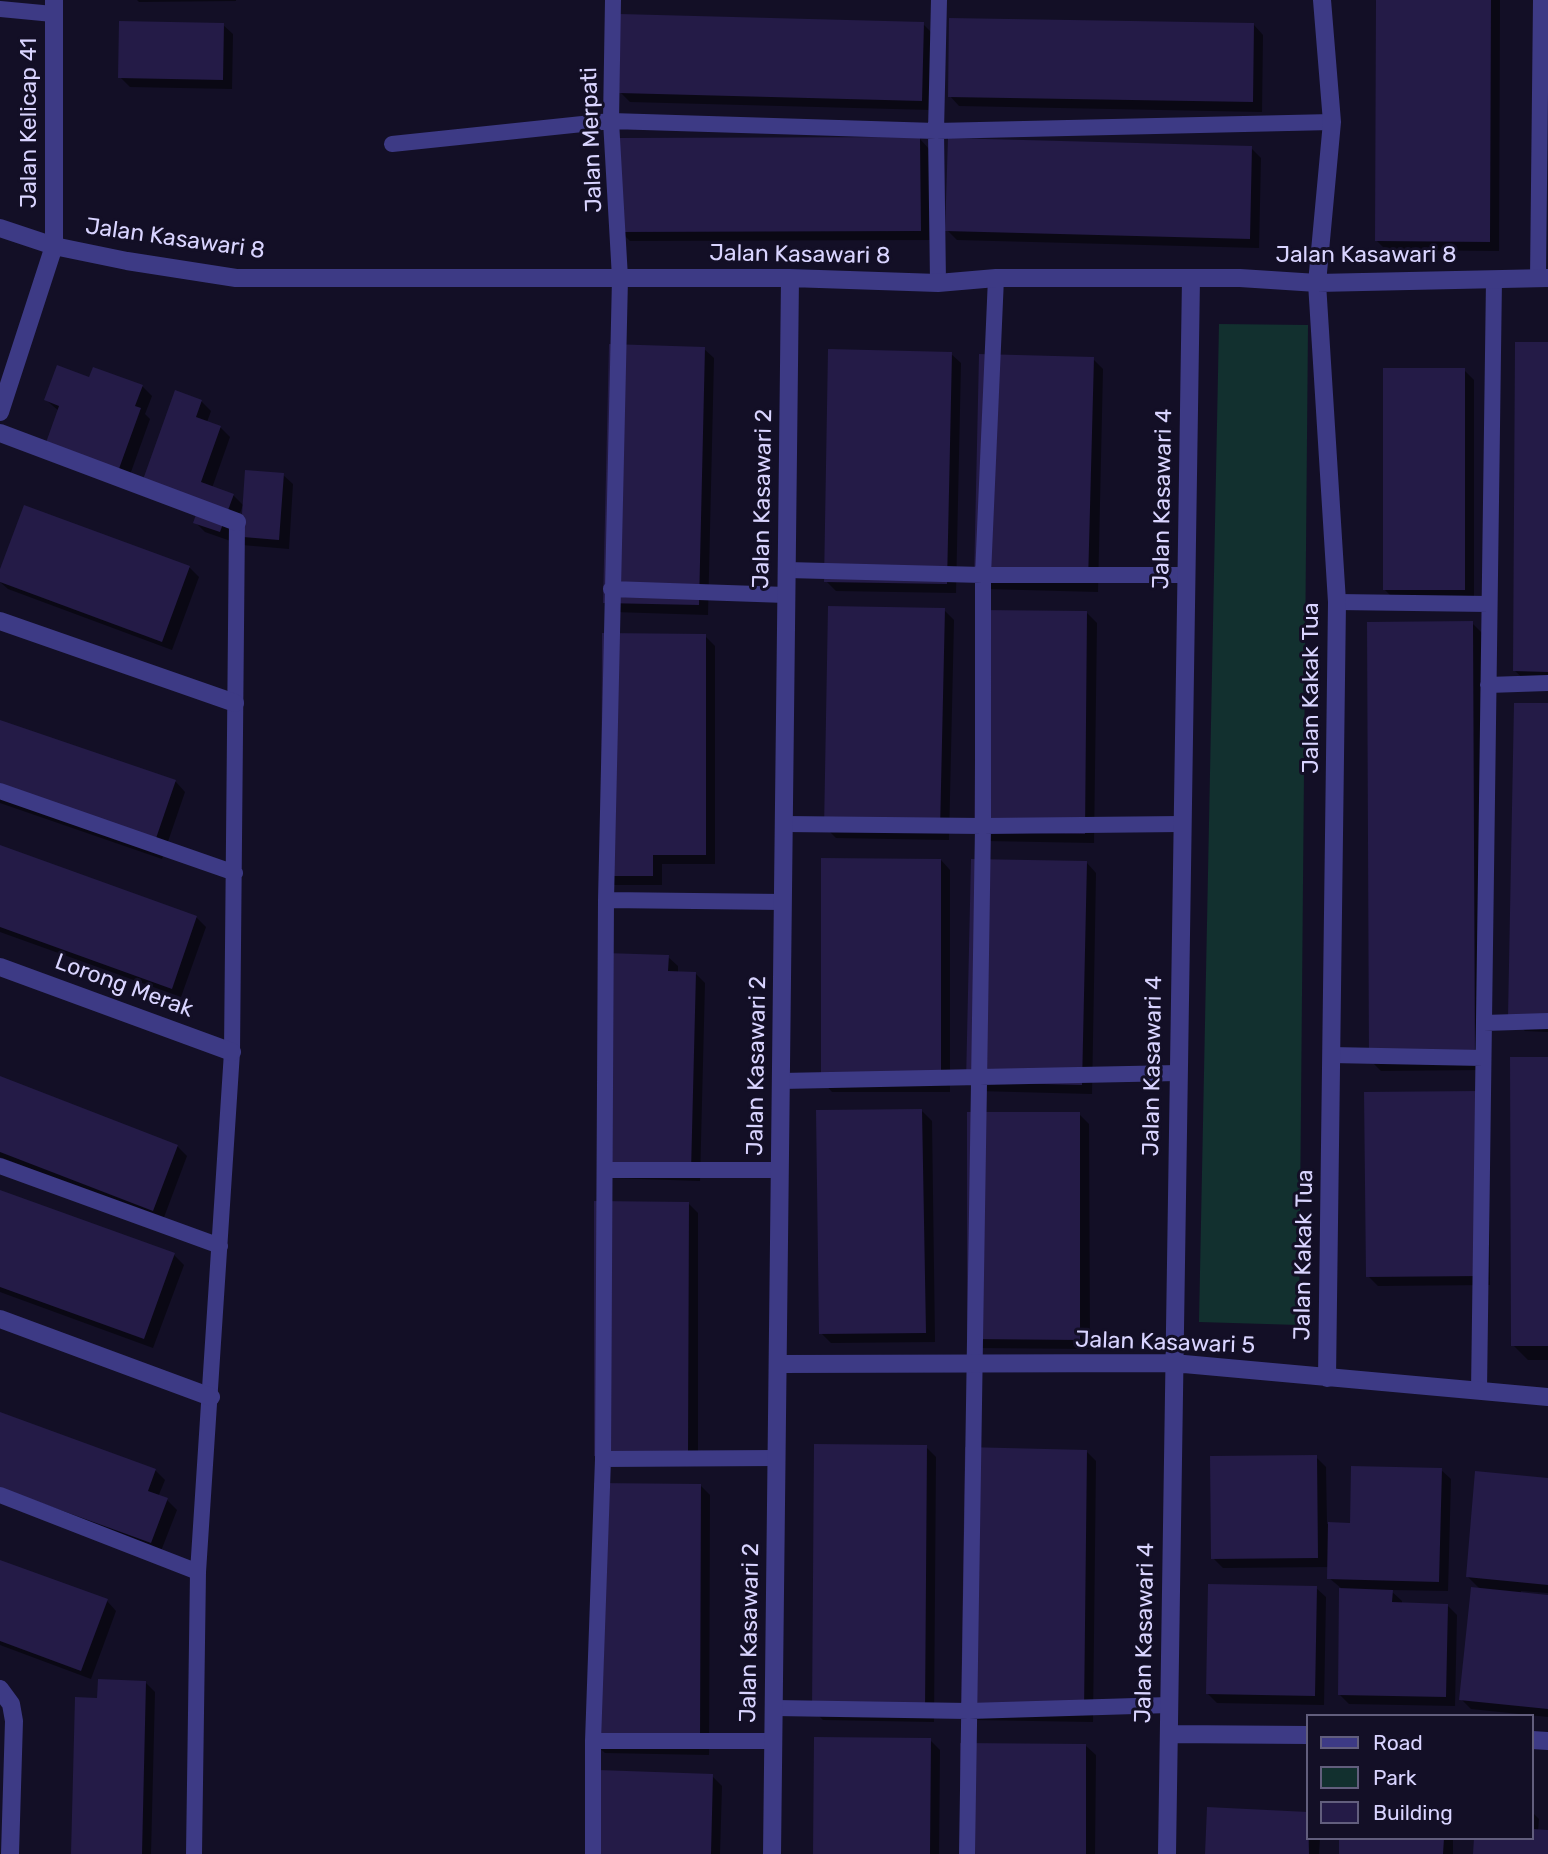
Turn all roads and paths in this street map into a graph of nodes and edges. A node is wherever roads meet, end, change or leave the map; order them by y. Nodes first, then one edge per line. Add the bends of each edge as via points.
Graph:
1 (613, 0) edge
2 (939, 0) edge
3 (1322, 0) edge
4 (1541, 0) edge
5 (54, 7) edge
6 (0, 9) edge
7 (1544, 86) edge
8 (611, 121) junction
9 (1332, 122) junction
10 (936, 131) junction
11 (393, 144) dead end
12 (0, 228) edge
13 (54, 246) junction
14 (620, 278) junction
15 (790, 278) junction
16 (996, 278) junction
17 (1191, 278) junction
18 (1543, 278) edge
19 (1494, 279) junction
20 (938, 283) junction
21 (1317, 283) junction
22 (0, 412) edge
23 (0, 433) edge
24 (237, 522) joint
25 (787, 570) junction
26 (983, 575) junction
27 (1186, 575) junction
28 (611, 589) junction
29 (786, 594) junction
30 (1337, 602) junction
31 (1489, 604) junction
32 (0, 621) edge
33 (1548, 683) edge
34 (1488, 685) junction
35 (235, 703) junction
36 (0, 791) edge
37 (784, 824) junction
38 (1182, 824) junction
39 (983, 826) junction
40 (235, 873) junction
41 (606, 900) junction
42 (783, 902) junction
43 (0, 967) edge
44 (1548, 1021) edge
45 (1484, 1023) junction
46 (232, 1052) junction
47 (1331, 1055) junction
48 (1483, 1058) junction
49 (1178, 1073) junction
50 (979, 1077) junction
51 (781, 1081) junction
52 (0, 1166) edge
53 (606, 1170) junction
54 (780, 1170) junction
55 (220, 1246) junction
56 (0, 1320) edge
57 (778, 1363) junction
58 (974, 1363) junction
59 (1173, 1363) junction
60 (1326, 1378) junction
61 (1479, 1391) junction
62 (211, 1397) junction
63 (1548, 1397) edge
64 (777, 1458) junction
65 (603, 1459) junction
66 (0, 1495) edge
67 (198, 1572) junction
68 (0, 1689) edge
69 (1169, 1705) junction
70 (774, 1708) junction
71 (969, 1711) junction
72 (1169, 1734) junction
73 (1306, 1735) edge
74 (593, 1741) junction
75 (774, 1741) junction
76 (10, 1854) edge
77 (194, 1854) edge
78 (593, 1854) edge
79 (772, 1854) edge
80 (967, 1854) edge
81 (1167, 1854) edge

1 - 8 lane, Jalan Merpati
2 - 10 lane
3 - 9 street, Jalan Kakak Tua
4 - 7 lane
5 - 6 lane
5 - 13 street, Jalan Kelicap 41
7 - 18 lane
8 - 10 lane
8 - 11 lane
8 - 14 lane, Jalan Merpati
9 - 10 lane
9 - 21 street, Jalan Kakak Tua
10 - 20 lane
12 - 13 street, Jalan Kasawari 8
13 - 14 street, Jalan Kasawari 8 via 236,278
13 - 22 street, Jalan Kelicap 41
14 - 15 street, Jalan Kasawari 8
14 - 28 lane, Jalan Merpati
15 - 20 street, Jalan Kasawari 8
15 - 25 street, Jalan Kasawari 2
16 - 17 street, Jalan Kasawari 8
16 - 20 street, Jalan Kasawari 8
16 - 26 lane
17 - 21 street, Jalan Kasawari 8
17 - 27 street, Jalan Kasawari 4
18 - 19 street, Jalan Kasawari 8
19 - 21 street, Jalan Kasawari 8
19 - 31 lane
21 - 30 street, Jalan Kakak Tua
23 - 24 street
24 - 35 lane
25 - 26 lane
25 - 29 street, Jalan Kasawari 2
26 - 27 lane
26 - 39 lane
27 - 38 street, Jalan Kasawari 4
28 - 29 lane
28 - 41 lane, Jalan Merpati
29 - 37 street, Jalan Kasawari 2
30 - 31 lane
30 - 47 street, Jalan Kakak Tua
31 - 34 lane
32 - 35 street
33 - 34 lane
34 - 45 lane
35 - 40 lane
36 - 40 lane
37 - 39 lane
37 - 42 street, Jalan Kasawari 2
38 - 39 lane
38 - 49 street, Jalan Kasawari 4
39 - 50 lane
40 - 46 lane
41 - 42 lane
41 - 53 lane, Jalan Merpati
42 - 51 street, Jalan Kasawari 2
43 - 46 street, Lorong Merak
44 - 45 lane
45 - 48 lane
46 - 55 lane
47 - 48 lane
47 - 60 street, Jalan Kakak Tua
48 - 61 lane
49 - 50 lane
49 - 59 street, Jalan Kasawari 4
50 - 51 lane
50 - 58 lane
51 - 54 street, Jalan Kasawari 2
52 - 55 lane
53 - 54 lane
53 - 65 lane, Jalan Merpati
54 - 57 street, Jalan Kasawari 2
55 - 62 lane
56 - 62 street
57 - 58 street, Jalan Kasawari 5
57 - 64 street, Jalan Kasawari 2
58 - 59 street, Jalan Kasawari 5
58 - 71 lane
59 - 60 street, Jalan Kasawari 5
59 - 69 street, Jalan Kasawari 4
60 - 61 street, Jalan Kasawari 5
61 - 63 street, Jalan Kasawari 5
62 - 67 lane
64 - 65 lane
64 - 70 street, Jalan Kasawari 2
65 - 74 lane, Jalan Merpati
66 - 67 lane
67 - 77 lane
68 - 76 street via 14,1721
69 - 71 lane
69 - 72 street, Jalan Kasawari 4
70 - 71 lane
70 - 75 street, Jalan Kasawari 2
71 - 80 lane
72 - 73 street
72 - 81 street, Jalan Kasawari 4
74 - 75 lane
74 - 78 lane, Jalan Merpati
75 - 79 street, Jalan Kasawari 2

